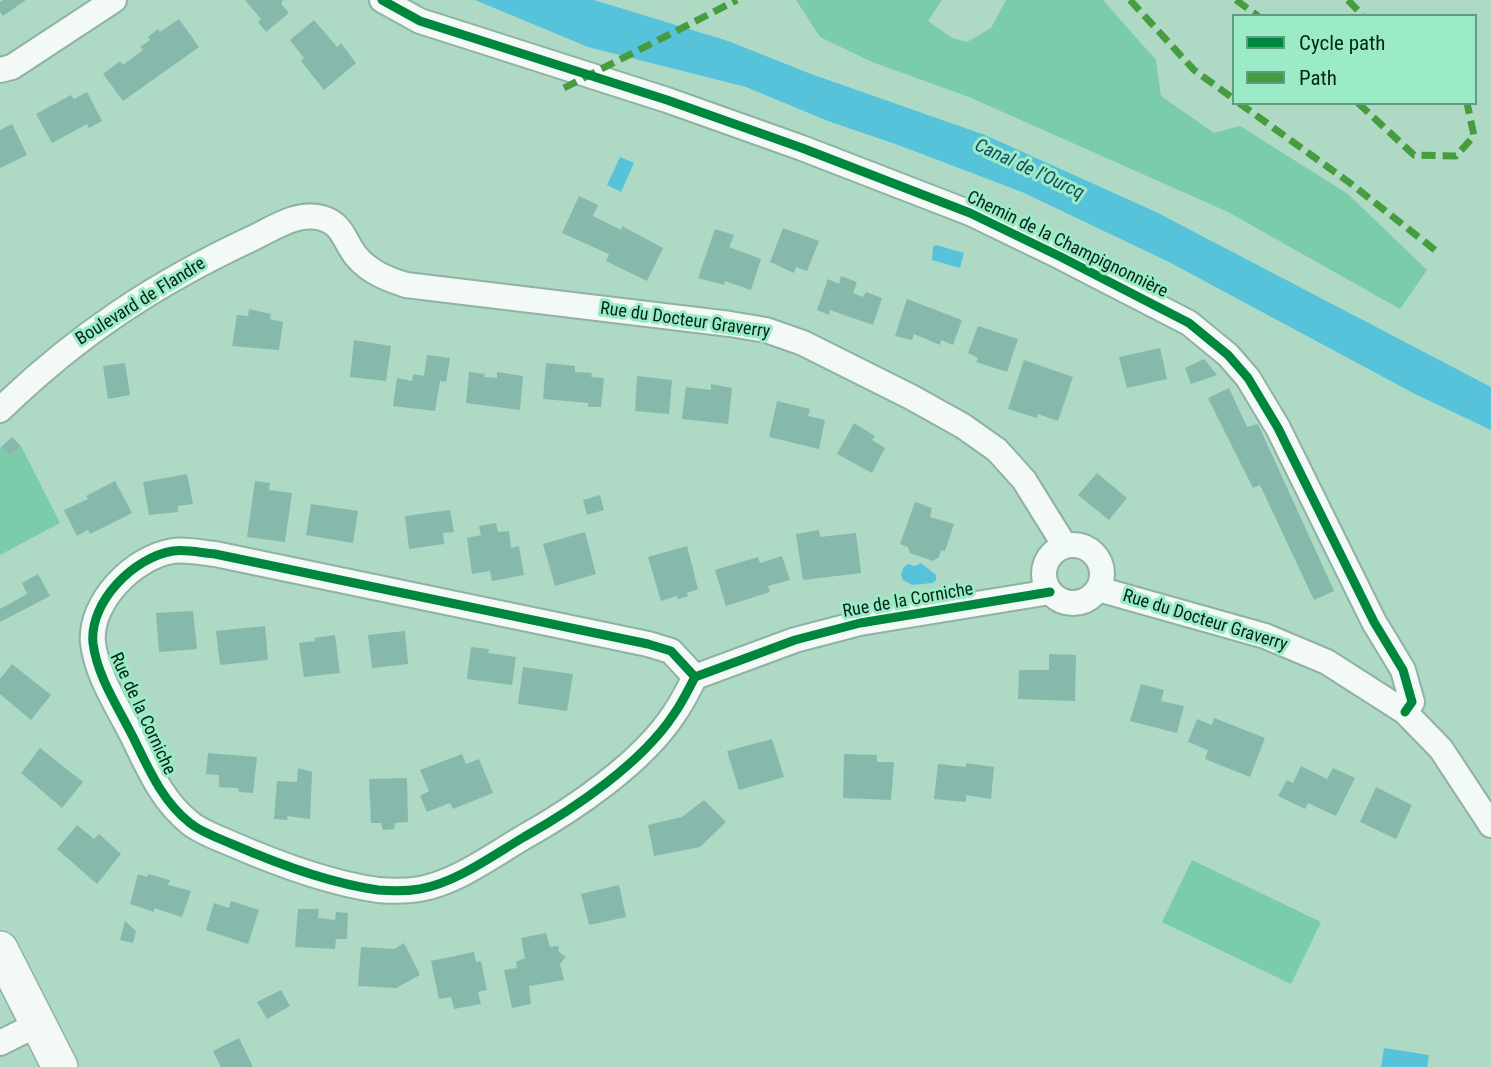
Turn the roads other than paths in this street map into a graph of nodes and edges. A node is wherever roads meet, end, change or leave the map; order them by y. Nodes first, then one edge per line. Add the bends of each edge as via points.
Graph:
1 (114, 0) edge
2 (382, 0) edge
3 (0, 70) edge
4 (297, 217) joint
5 (0, 410) edge
6 (1065, 546) junction
7 (1098, 589) junction
8 (1049, 592) junction
9 (695, 677) junction
10 (1405, 712) junction
11 (1491, 825) edge
12 (0, 949) edge
13 (38, 1024) junction
14 (0, 1043) edge
15 (60, 1067) edge

1 - 3 street via 12,67
2 - 10 street, Chemin de la Champignonnière via 421,21 667,100 970,214 1189,323 1248,378 1278,428 1374,622 1403,670 1412,702
4 - 5 street, Boulevard de Flandre via 196,265 109,318
4 - 6 street, Rue du Docteur Graverry via 320,217 336,224 356,256 372,271 406,285 730,324 803,343 911,397 997,450 1024,481
6 - 7 street via 1081,545 1098,560
6 - 8 street via 1045,564 1043,577
7 - 8 street via 1078,604 1063,602
7 - 10 street, Rue du Docteur Graverry via 1265,636 1326,662
8 - 9 street, Rue de la Corniche via 860,622
9 - 9 street, Rue de la Corniche via 674,716 645,747 566,813 459,875 420,889 380,890 267,859 191,824 164,798 99,670 93,641 98,615 110,591 149,558 175,551 215,554 648,644 671,651
10 - 11 street, Rue du Docteur Graverry via 1441,749
12 - 13 main road
13 - 14 street
13 - 15 main road

